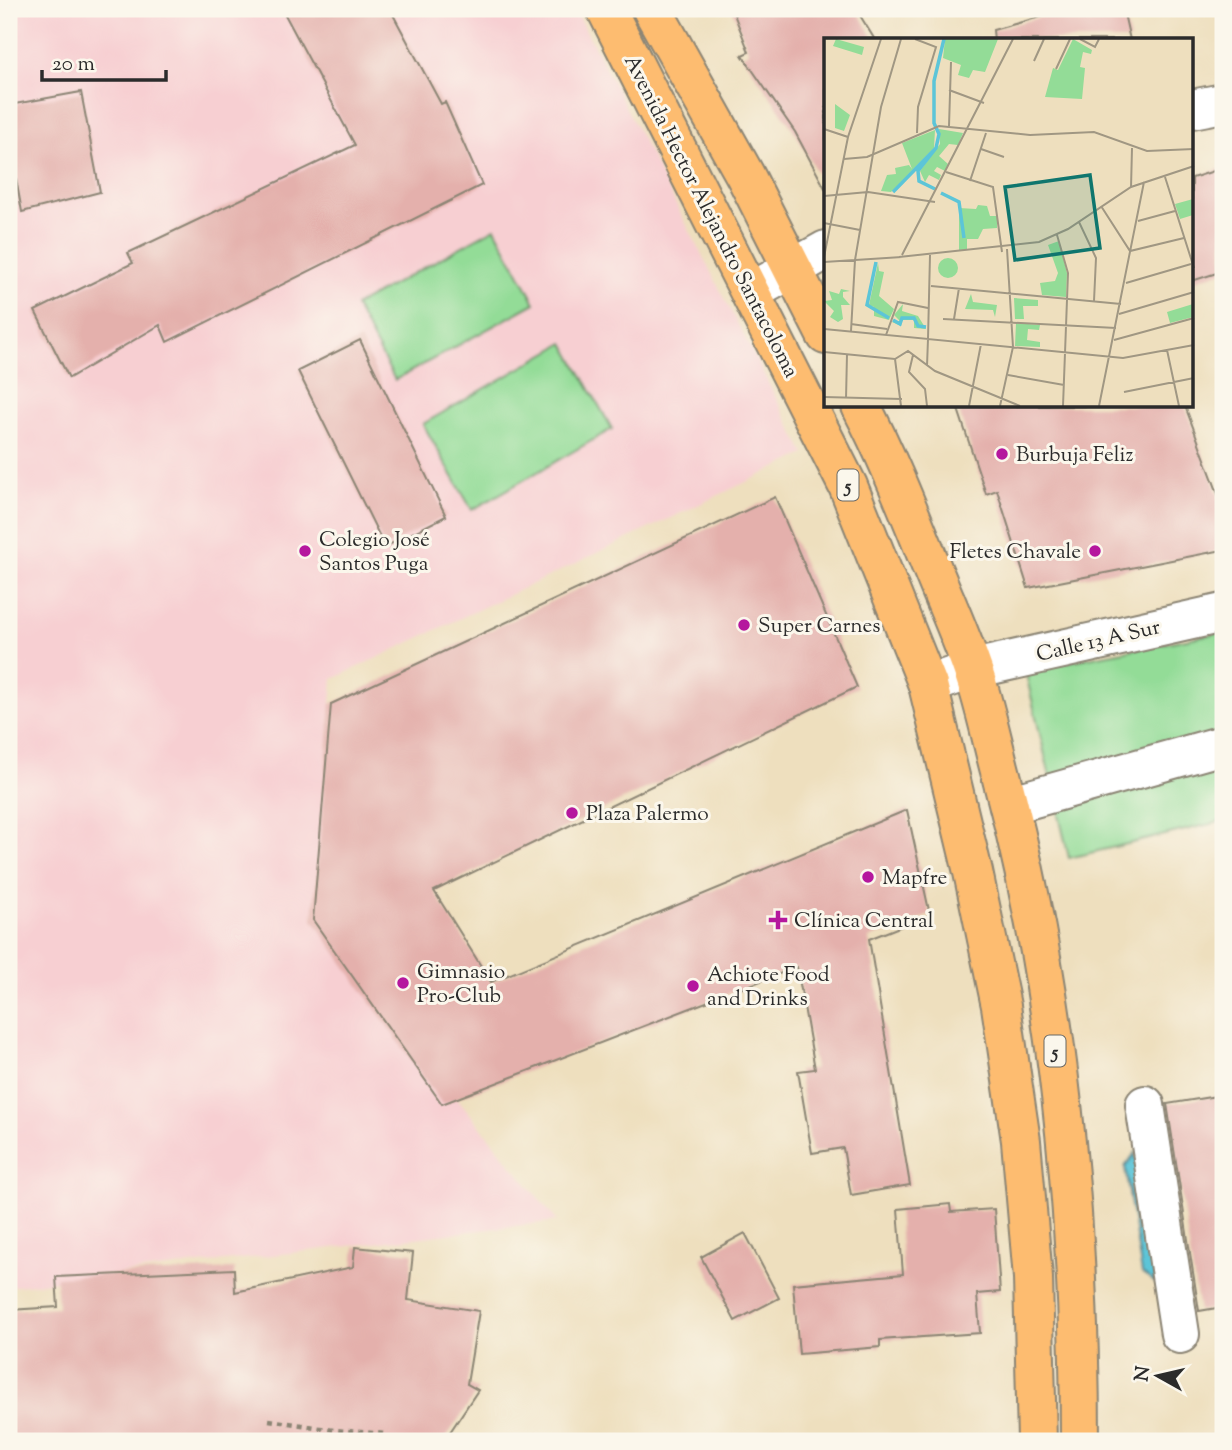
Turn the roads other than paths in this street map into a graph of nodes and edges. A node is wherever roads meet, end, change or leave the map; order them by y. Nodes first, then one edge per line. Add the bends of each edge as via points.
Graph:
1 (606, 9) edge
2 (652, 9) edge
3 (1223, 103) edge
4 (1194, 110) edge
5 (824, 251) edge
6 (793, 268) junction
7 (751, 292) junction
8 (824, 331) edge
9 (862, 408) edge
10 (1223, 613) edge
11 (973, 669) junction
12 (928, 685) junction
13 (1223, 745) edge
14 (1009, 805) junction
15 (1145, 1105) dead end
16 (1180, 1334) dead end
17 (1037, 1441) edge
18 (1080, 1441) edge

1 - 7 main road, Avenida Hector Alejandro Santacoloma / 5
2 - 6 main road, Avenida Hector Alejandro Santacoloma
3 - 4 street
5 - 6 street
6 - 7 street
6 - 8 main road, Avenida Hector Alejandro Santacoloma
7 - 12 main road, Avenida Hector Alejandro Santacoloma / 5 via 848,486
9 - 11 main road, 5
10 - 11 street, Calle 13 A Sur
11 - 12 street, Calle 13 A Sur
11 - 14 main road, 5
12 - 17 main road, Avenida Hector Alejandro Santacoloma / 5 via 1001,1006 1019,1128 1033,1278
13 - 14 street
14 - 18 main road, 5 via 1041,959 1065,1120 1079,1336
15 - 16 street

